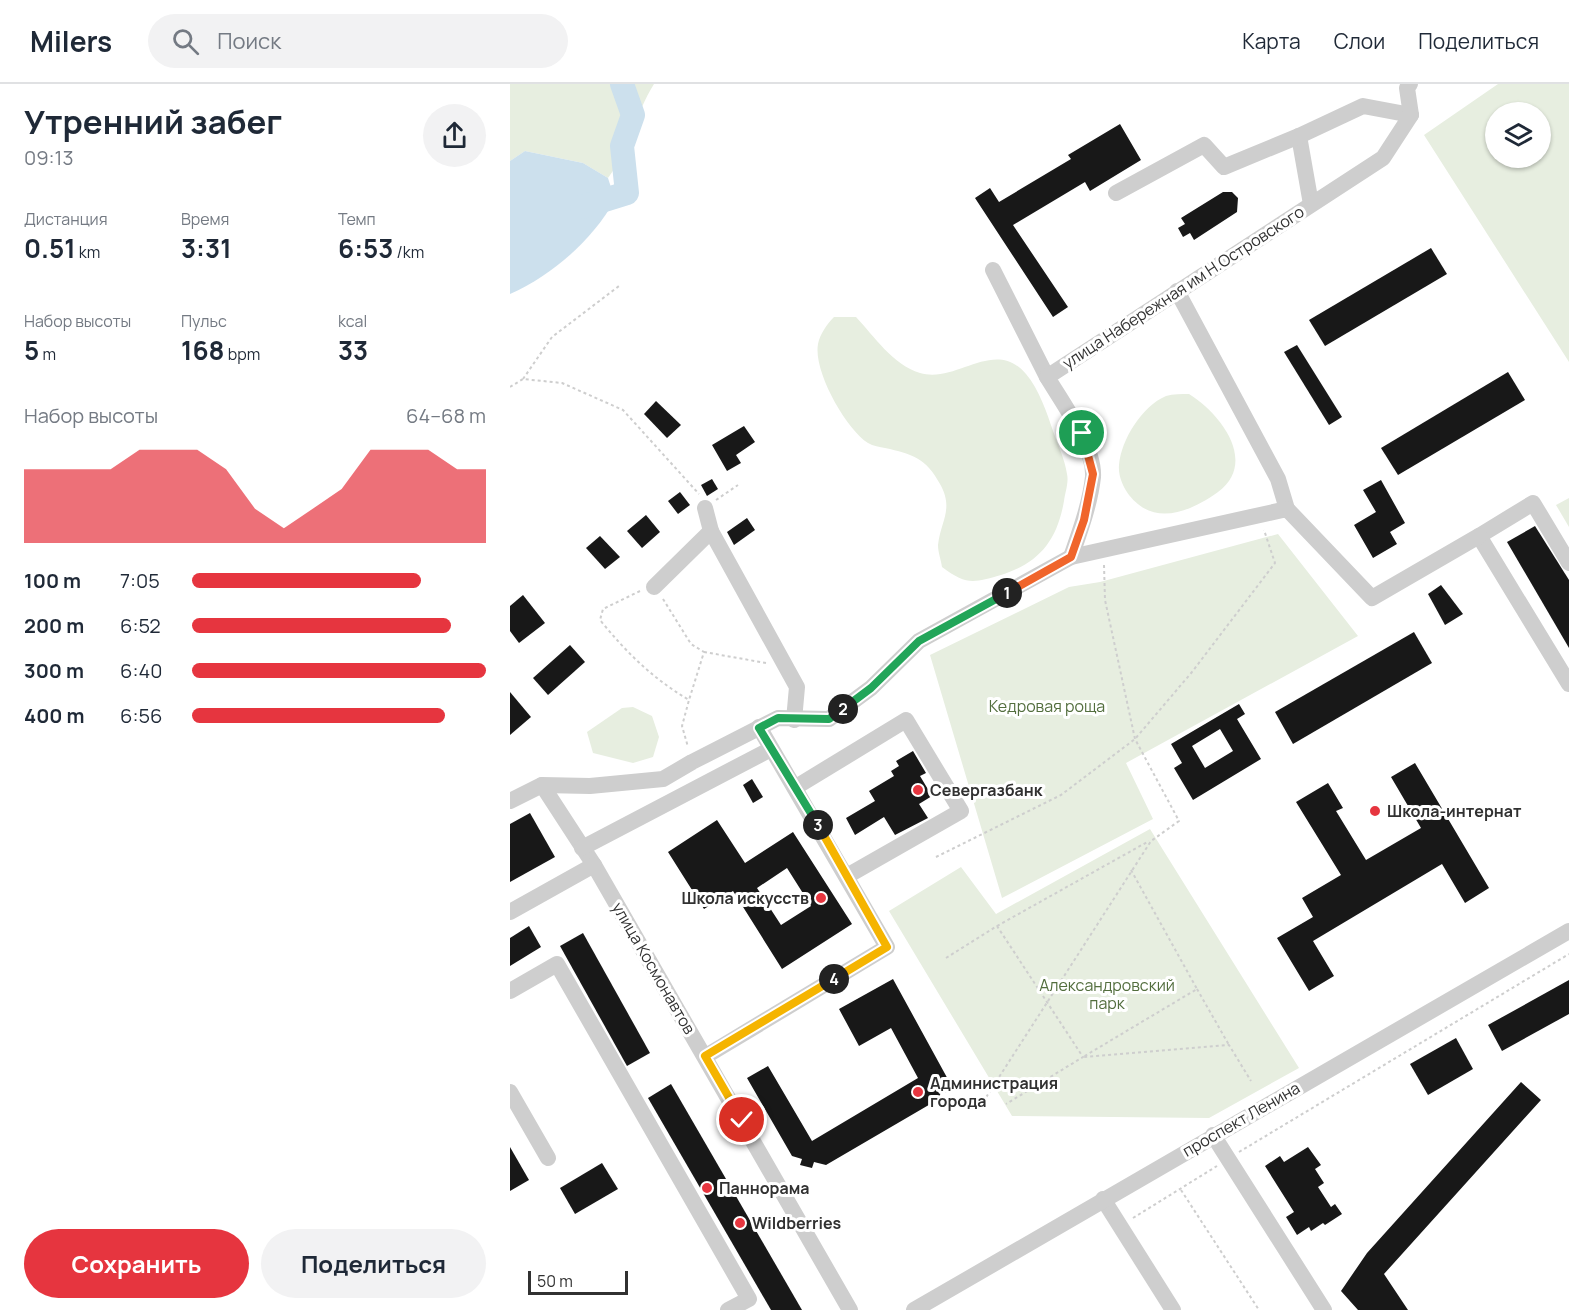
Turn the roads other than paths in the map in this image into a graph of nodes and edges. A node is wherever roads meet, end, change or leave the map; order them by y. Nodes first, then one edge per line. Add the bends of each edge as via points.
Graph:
1 (1410, 84) edge
2 (1411, 115) junction
3 (1299, 136) junction
4 (1116, 194) dead end
5 (1311, 204) junction
6 (993, 270) dead end
7 (1177, 291) junction
8 (1047, 377) junction
9 (705, 508) road end
10 (1287, 509) junction
11 (711, 531) junction
12 (1479, 536) junction
13 (1071, 557) junction
14 (1569, 563) edge
15 (654, 587) road end
16 (1569, 684) edge
17 (794, 720) junction
18 (759, 728) junction
19 (771, 749) junction
20 (542, 785) junction
21 (796, 787) junction
22 (510, 801) edge
23 (582, 848) junction
24 (594, 865) junction
25 (847, 876) junction
26 (510, 912) edge
27 (1569, 931) edge
28 (510, 991) edge
29 (705, 1056) junction
30 (510, 1092) edge
31 (1213, 1135) junction
32 (548, 1158) dead end
33 (1103, 1199) junction
34 (752, 1304) edge
35 (728, 1310) edge
36 (850, 1310) edge
37 (914, 1310) edge
38 (1173, 1310) edge
39 (1324, 1310) edge

1 - 2 street via 1407,88
2 - 3 street via 1363,106
2 - 5 street, улица Набережная им Н.Островского via 1383,158
3 - 4 street via 1224,167 1204,145
3 - 5 street
5 - 7 street, улица Набережная им Н.Островского
6 - 8 street
7 - 8 street, улица Набережная им Н.Островского
7 - 10 street via 1278,478
8 - 13 street, улица Набережная им Н.Островского via 1082,433 1093,474 1084,520
9 - 11 street
10 - 12 street via 1371,598
10 - 13 street
11 - 15 street
11 - 17 street via 797,687
12 - 14 street via 1533,503
12 - 16 street
13 - 17 street via 919,641 871,688 829,719
17 - 18 street via 778,718
18 - 19 street
18 - 20 street via 663,779 590,786
19 - 21 street
19 - 23 street
20 - 22 street
20 - 23 street, улица Космонавтов
21 - 25 street
21 - 25 street via 906,720 961,811
23 - 24 street, улица Космонавтов
24 - 26 street
24 - 29 street, улица Космонавтов
25 - 29 street via 887,947
27 - 31 street, проспект Ленина
28 - 34 street via 556,964
29 - 36 street, улица Космонавтов
30 - 32 street
31 - 33 street, проспект Ленина
31 - 39 street
33 - 37 street, проспект Ленина
33 - 38 street
34 - 35 street

